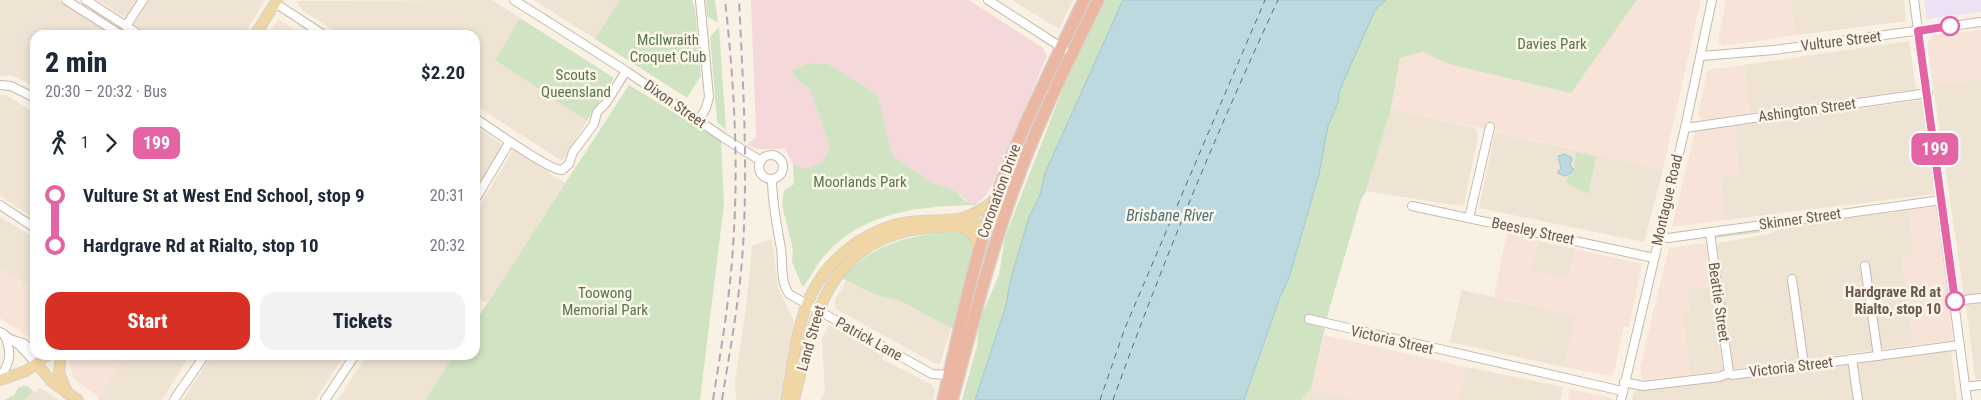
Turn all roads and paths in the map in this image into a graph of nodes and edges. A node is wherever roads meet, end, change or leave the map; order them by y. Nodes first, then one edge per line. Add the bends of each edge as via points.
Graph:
1 (66, 0) edge
2 (86, 0) edge
3 (143, 0) edge
4 (514, 0) edge
5 (700, 0) edge
6 (988, 0) edge
7 (1084, 0) edge
8 (1098, 0) edge
9 (1712, 0) edge
10 (1914, 0) edge
11 (276, 2) edge
12 (1981, 22) edge
13 (126, 26) junction
14 (112, 30) edge
15 (132, 30) edge
16 (258, 30) edge
17 (317, 30) edge
18 (1918, 31) junction
19 (1061, 47) junction
20 (1072, 54) junction
21 (1700, 56) junction
22 (626, 71) junction
23 (0, 85) edge
24 (1928, 94) junction
25 (30, 96) edge
26 (699, 120) junction
27 (480, 121) edge
28 (1490, 127) dead end
29 (1685, 128) junction
30 (509, 143) junction
31 (761, 161) junction
32 (772, 179) junction
33 (480, 192) edge
34 (1012, 192) junction
35 (996, 199) junction
36 (1942, 200) junction
37 (0, 205) edge
38 (1412, 206) dead end
39 (1469, 218) junction
40 (987, 223) junction
41 (30, 225) edge
42 (960, 226) junction
43 (1710, 232) junction
44 (1659, 235) junction
45 (980, 249) junction
46 (1654, 258) junction
47 (1865, 266) dead end
48 (1792, 279) dead end
49 (1981, 298) edge
50 (1955, 301) junction
51 (807, 305) junction
52 (818, 311) junction
53 (1308, 319) dead end
54 (2, 333) edge
55 (12, 339) junction
56 (1960, 345) junction
57 (30, 350) edge
58 (30, 352) edge
59 (1878, 356) junction
60 (1852, 359) junction
61 (33, 360) edge
62 (38, 360) edge
63 (60, 360) edge
64 (202, 360) edge
65 (352, 360) edge
66 (1804, 365) junction
67 (1730, 373) junction
68 (949, 375) junction
69 (0, 379) edge
70 (1624, 382) junction
71 (1981, 385) edge
72 (1965, 387) junction
73 (1622, 391) junction
74 (73, 397) edge
75 (174, 400) edge
76 (325, 400) edge
77 (786, 400) edge
78 (794, 400) edge
79 (943, 400) edge
80 (952, 400) edge
81 (1621, 400) edge
82 (1858, 400) edge
83 (1967, 400) edge

1 - 14 street
2 - 13 street
3 - 13 street
4 - 22 street, Dixon Street
5 - 26 street via 709,97
6 - 19 street
7 - 19 highway, Coronation Drive
8 - 20 highway, Coronation Drive
9 - 21 street, Montague Road
10 - 18 street
11 - 16 main road
11 - 17 street
12 - 18 street, Vulture Street
13 - 15 street
18 - 21 street, Vulture Street
18 - 24 street
19 - 20 street
19 - 35 highway, Coronation Drive
20 - 34 highway, Coronation Drive
21 - 29 street, Montague Road
22 - 26 street, Dixon Street
22 - 30 street via 597,112 594,124 566,167 558,170
23 - 25 street via 11,86
24 - 29 street, Ashington Street
24 - 36 street
26 - 31 street, Dixon Street
27 - 30 street
28 - 39 street
29 - 44 street, Montague Road
30 - 33 street
31 - 32 street via 762,175
31 - 32 street via 771,155 781,160 782,174
32 - 51 street, Patrick Lane via 772,205 784,286 792,297
34 - 40 main road via 996,220
34 - 80 highway, Coronation Drive via 977,302
35 - 40 highway, Coronation Drive
35 - 51 main road, Land Street via 967,218 908,222 862,239 826,271
36 - 43 street, Skinner Street
36 - 50 street
37 - 41 street
38 - 39 street, Beesley Street
39 - 46 street, Beesley Street
40 - 42 main road, Land Street
40 - 45 highway, Coronation Drive
42 - 45 main road via 973,235
42 - 52 main road, Land Street via 909,231 884,239 865,250 836,276
43 - 44 street, Skinner Street via 1668,238
43 - 67 street, Beattie Street
44 - 46 street, Montague Road
45 - 68 highway, Coronation Drive
46 - 70 street, Montague Road
47 - 59 street
48 - 66 street
49 - 50 street
50 - 56 street
51 - 52 street, Patrick Lane
51 - 77 main road, Land Street
52 - 68 street, Patrick Lane via 932,374
52 - 78 main road, Land Street
53 - 73 street, Victoria Street
54 - 55 street
54 - 69 street via 10,354
55 - 57 street via 24,343
55 - 58 street
56 - 59 street, Victoria Street
56 - 72 street
59 - 60 street, Victoria Street
60 - 66 street, Victoria Street
60 - 82 street
61 - 69 main road via 23,372
62 - 74 main road via 52,382
63 - 74 main road via 59,373
64 - 75 street
65 - 76 street
66 - 67 street, Victoria Street
67 - 70 street, Victoria Street via 1643,386
68 - 79 highway, Coronation Drive
70 - 73 street, Montague Road
71 - 72 street
72 - 83 street
73 - 81 street, Montague Road

